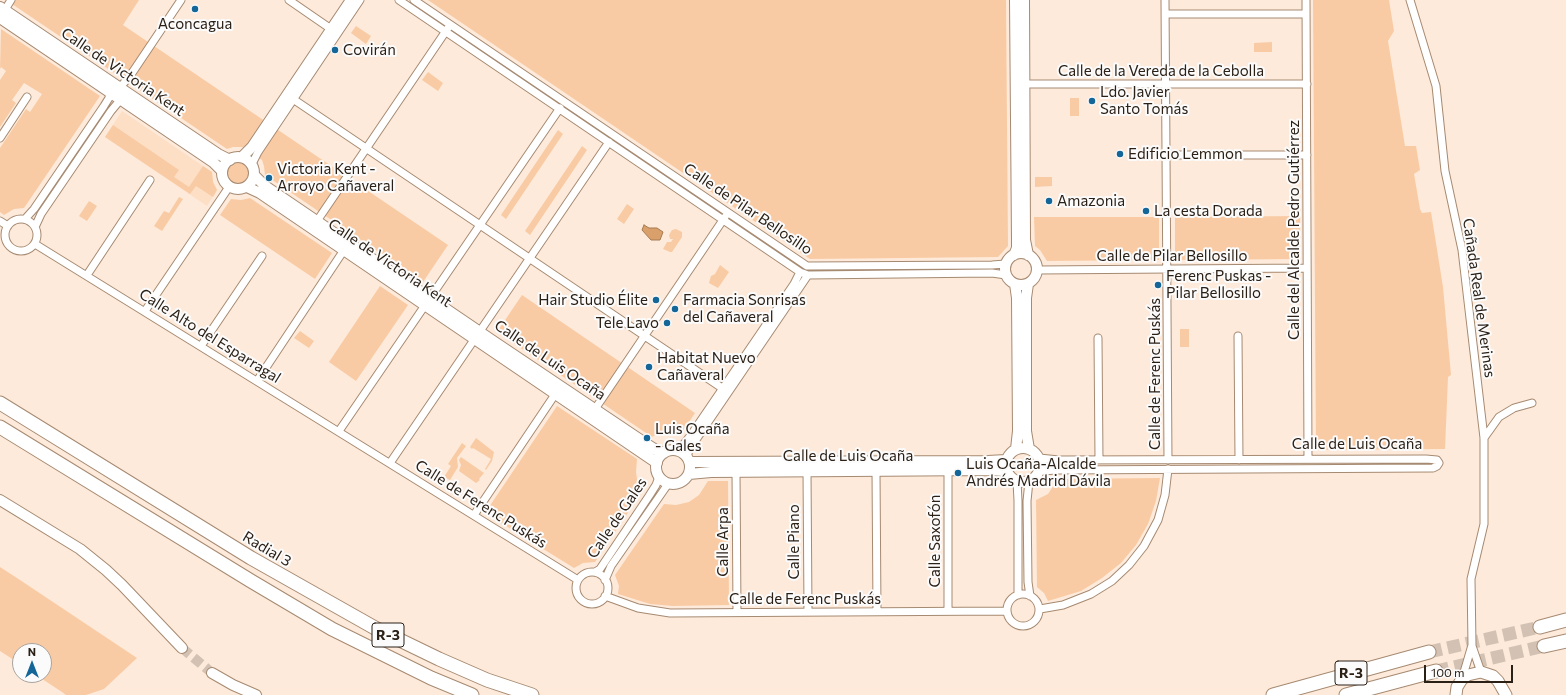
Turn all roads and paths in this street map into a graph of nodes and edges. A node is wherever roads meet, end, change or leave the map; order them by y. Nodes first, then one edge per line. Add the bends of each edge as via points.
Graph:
1 (11, 0) edge
2 (181, 0) edge
3 (288, 0) edge
4 (351, 0) edge
5 (360, 0) edge
6 (399, 0) edge
7 (414, 0) edge
8 (1015, 0) edge
9 (1024, 0) edge
10 (1165, 0) edge
11 (1306, 0) edge
12 (1410, 0) edge
13 (1, 13) edge
14 (1165, 14) junction
15 (1306, 14) junction
16 (450, 25) junction
17 (332, 29) junction
18 (446, 31) junction
19 (1166, 83) junction
20 (1020, 84) junction
21 (1307, 84) junction
22 (114, 89) junction
23 (27, 97) dead end
24 (121, 99) junction
25 (294, 99) junction
26 (560, 108) junction
27 (0, 138) edge
28 (609, 142) junction
29 (366, 149) junction
30 (1307, 154) junction
31 (1166, 155) junction
32 (242, 157) junction
33 (230, 160) junction
34 (252, 164) junction
35 (222, 171) junction
36 (254, 176) junction
37 (150, 180) dead end
38 (230, 187) junction
39 (247, 187) junction
40 (728, 212) junction
41 (25, 219) junction
42 (723, 219) junction
43 (0, 221) edge
44 (316, 221) junction
45 (481, 225) junction
46 (8, 226) junction
47 (35, 227) junction
48 (35, 244) junction
49 (344, 250) junction
50 (1014, 255) junction
51 (1028, 255) junction
52 (262, 256) dead end
53 (529, 257) junction
54 (1006, 264) junction
55 (1307, 268) junction
56 (1167, 269) junction
57 (1038, 270) junction
58 (800, 272) junction
59 (86, 275) junction
60 (808, 275) junction
61 (1006, 275) junction
62 (1015, 284) junction
63 (1028, 284) junction
64 (428, 302) junction
65 (146, 311) junction
66 (457, 321) joint
67 (477, 335) junction
68 (644, 336) junction
69 (1238, 336) dead end
70 (1098, 338) dead end
71 (201, 346) junction
72 (257, 381) junction
73 (722, 388) junction
74 (556, 393) junction
75 (0, 403) edge
76 (1532, 403) dead end
77 (595, 408) junction
78 (0, 427) edge
79 (339, 431) junction
80 (1484, 438) junction
81 (1016, 449) junction
82 (1029, 449) junction
83 (370, 450) joint
84 (677, 451) junction
85 (664, 453) junction
86 (1039, 458) junction
87 (1308, 459) junction
88 (688, 460) junction
89 (1006, 460) junction
90 (1099, 460) junction
91 (1168, 460) junction
92 (1240, 460) junction
93 (390, 463) junction
94 (657, 463) junction
95 (1168, 469) junction
96 (948, 470) junction
97 (807, 471) junction
98 (876, 471) junction
99 (1007, 471) junction
100 (1039, 471) junction
101 (736, 472) junction
102 (689, 474) junction
103 (658, 477) junction
104 (1017, 481) junction
105 (1029, 481) junction
106 (668, 484) junction
107 (0, 500) edge
108 (474, 515) junction
109 (595, 572) junction
110 (578, 580) junction
111 (605, 580) junction
112 (1018, 595) junction
113 (605, 596) junction
114 (1030, 596) junction
115 (1040, 609) junction
116 (1007, 610) junction
117 (948, 611) junction
118 (737, 612) junction
119 (808, 612) junction
120 (877, 612) junction
121 (1566, 620) edge
122 (1540, 627) tunnel mouth
123 (1566, 641) edge
124 (1472, 645) junction
125 (1544, 646) tunnel mouth
126 (182, 648) tunnel mouth
127 (1430, 652) tunnel mouth
128 (1436, 671) tunnel mouth
129 (1481, 672) junction
130 (212, 673) tunnel mouth
131 (1462, 679) junction
132 (1503, 692) edge
133 (1455, 694) edge
134 (256, 695) edge
135 (472, 695) edge
136 (532, 695) edge
137 (1273, 695) edge
138 (1346, 695) edge

1 - 13 street
2 - 22 street via 130,76
3 - 17 street
4 - 17 main road
5 - 25 street
6 - 18 street, Calle de Pilar Bellosillo
7 - 16 street, Calle de Pilar Bellosillo
8 - 20 main road
9 - 20 main road
10 - 14 street, Calle de Ferenc Puskás
11 - 15 street, Calle del Alcalde Pedro Gutiérrez
12 - 80 street, Cañada Real de Merinas via 1436,86 1445,171 1462,250
13 - 22 main road, Calle de Victoria Kent
14 - 15 street
14 - 19 street, Calle de Ferenc Puskás
15 - 21 street, Calle del Alcalde Pedro Gutiérrez
16 - 18 street
16 - 40 street, Calle de Pilar Bellosillo
17 - 32 main road via 252,147
18 - 26 street, Calle de Pilar Bellosillo
18 - 29 street
19 - 20 street, Calle de la Vereda de la Cebolla
19 - 21 street, Calle de la Vereda de la Cebolla
19 - 31 street, Calle de Ferenc Puskás
20 - 50 main road via 1017,240
20 - 51 main road
21 - 30 street, Calle del Alcalde Pedro Gutiérrez
22 - 24 main road, Calle de Victoria Kent
22 - 33 main road, Calle de Victoria Kent
22 - 41 street
23 - 27 street
24 - 35 main road, Calle de Victoria Kent via 213,162
24 - 47 street via 41,214
25 - 29 street
25 - 34 street
26 - 28 street, Calle de Pilar Bellosillo
26 - 45 street
28 - 42 street, Calle de Pilar Bellosillo
28 - 53 street
29 - 44 street
29 - 45 street
30 - 31 street
30 - 55 street, Calle del Alcalde Pedro Gutiérrez
31 - 56 street, Calle de Ferenc Puskás
32 - 33 main road
32 - 34 main road
33 - 35 main road
34 - 36 main road
35 - 38 main road via 223,178
36 - 39 main road
36 - 44 main road, Calle de Victoria Kent
37 - 59 street
38 - 39 main road
38 - 65 street
39 - 49 main road, Calle de Victoria Kent via 260,193
40 - 42 street
40 - 54 street, Calle de Pilar Bellosillo via 807,266
41 - 46 street via 17,220
41 - 47 street
42 - 58 street, Calle de Pilar Bellosillo
42 - 68 street
43 - 46 street
44 - 64 main road, Calle de Victoria Kent
45 - 53 street
45 - 64 street
46 - 48 street via 5,238 12,248 24,251
47 - 48 street via 38,235
48 - 59 street, Calle Alto del Esparragal
49 - 64 main road, Calle de Victoria Kent
49 - 72 street
50 - 51 main road
50 - 54 main road
51 - 57 main road via 1034,259
52 - 71 street
53 - 67 street
53 - 68 street
54 - 61 main road
55 - 56 street, Calle de Pilar Bellosillo
55 - 87 street, Calle del Alcalde Pedro Gutiérrez
56 - 57 street, Calle de Pilar Bellosillo
56 - 91 street, Calle de Ferenc Puskás
57 - 63 main road via 1036,277
58 - 60 street, Calle de Pilar Bellosillo
58 - 73 street
59 - 65 street, Calle Alto del Esparragal
60 - 61 street, Calle de Pilar Bellosillo
60 - 88 street via 689,450
61 - 62 main road
62 - 63 main road
62 - 81 main road via 1018,431
63 - 82 main road via 1026,431
64 - 66 main road, Calle de Victoria Kent
64 - 79 street
65 - 71 street, Calle Alto del Esparragal
66 - 67 main road, Calle de Luis Ocaña
67 - 74 main road, Calle de Luis Ocaña
67 - 77 main road, Calle de Luis Ocaña
67 - 93 street
68 - 73 street
68 - 77 street
69 - 92 street
70 - 90 street
71 - 72 street, Calle Alto del Esparragal
72 - 79 street, Calle Alto del Esparragal
73 - 84 street
74 - 94 main road, Calle de Luis Ocaña
74 - 108 street
75 - 136 highway, Radial 3 / R-3 via 251,558 375,628 487,680
76 - 80 street via 1514,408 1499,418
77 - 85 main road, Calle de Luis Ocaña
78 - 135 highway, R-3 via 332,629 431,678
79 - 83 street, Calle Alto del Esparragal
80 - 124 street, Cañada Real de Merinas via 1484,524 1471,579
81 - 82 main road
81 - 89 main road
82 - 86 main road
83 - 93 street, Calle de Ferenc Puskás
84 - 85 main road via 670,450
84 - 88 main road
85 - 94 main road
86 - 90 street, Calle de Luis Ocaña
86 - 100 main road
87 - 92 street, Calle de Luis Ocaña
87 - 95 street, Calle de Luis Ocaña via 1426,459 1437,460 1439,463 1428,468
88 - 89 main road, Calle de Luis Ocaña
88 - 102 main road
89 - 99 main road
90 - 91 street, Calle de Luis Ocaña
91 - 92 street, Calle de Luis Ocaña
93 - 108 street, Calle de Ferenc Puskás
94 - 103 main road
95 - 100 street, Calle de Luis Ocaña
95 - 115 street, Calle de Ferenc Puskás via 1165,495 1158,520 1144,546 1129,564 1112,581 1087,596 1063,605
96 - 98 main road, Calle de Luis Ocaña
96 - 99 main road, Calle de Luis Ocaña
96 - 117 street, Calle Saxofón
97 - 98 main road, Calle de Luis Ocaña
97 - 101 main road, Calle de Luis Ocaña
97 - 119 street, Calle Piano
98 - 120 street
99 - 104 main road
100 - 105 main road
101 - 102 main road, Calle de Luis Ocaña
101 - 118 street, Calle Arpa
102 - 106 main road via 681,483
103 - 106 main road
103 - 109 street, Calle de Gales via 649,496 600,569
104 - 105 main road
104 - 112 street
105 - 114 street via 1027,495
106 - 111 street, Calle de Gales via 611,566
107 - 126 main road via 80,549 106,570
108 - 110 street, Calle de Ferenc Puskás
109 - 110 street via 585,574
109 - 111 street
110 - 113 street via 576,589 583,601 593,604
111 - 113 street
112 - 114 street
112 - 116 street via 1010,601
113 - 118 street, Calle de Ferenc Puskás via 658,612
114 - 115 street via 1038,603
115 - 116 street via 1033,623 1022,626 1012,621
116 - 117 street, Calle de Ferenc Puskás
117 - 120 street, Calle de Ferenc Puskás
118 - 119 street, Calle de Ferenc Puskás
119 - 120 street, Calle de Ferenc Puskás
121 - 122 highway
123 - 125 highway
124 - 129 street
124 - 131 street
127 - 137 highway, R-3
128 - 138 highway, R-3
129 - 131 main road via 1474,672
129 - 132 main road via 1493,676
130 - 134 main road
131 - 133 main road

